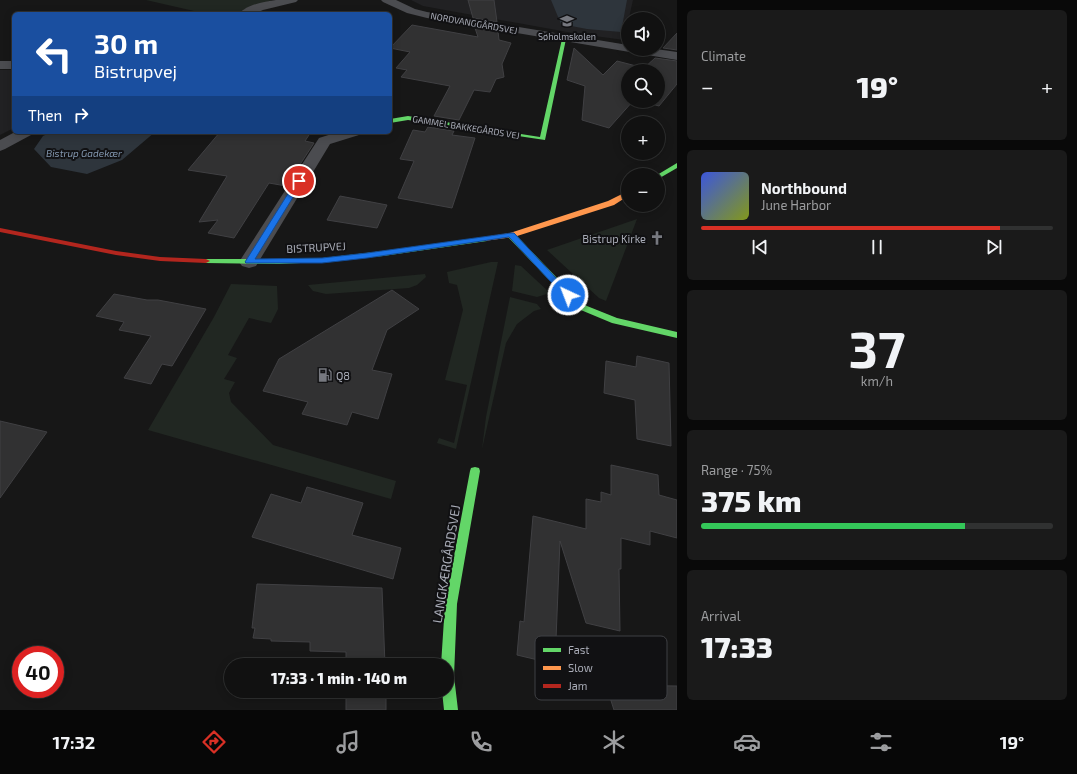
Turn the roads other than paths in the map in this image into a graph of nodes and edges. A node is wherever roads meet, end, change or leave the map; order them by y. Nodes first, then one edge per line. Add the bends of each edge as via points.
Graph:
1 (292, 0) edge
2 (387, 0) edge
3 (249, 12) edge
4 (564, 39) junction
5 (621, 48) edge
6 (665, 54) edge
7 (677, 56) edge
8 (0, 65) edge
9 (12, 65) edge
10 (392, 121) edge
11 (22, 134) edge
12 (347, 134) edge
13 (0, 146) edge
14 (677, 165) edge
15 (665, 173) edge
16 (621, 197) edge
17 (0, 230) edge
18 (511, 235) junction
19 (249, 262) junction
20 (677, 335) edge
21 (474, 471) dead end
22 (451, 710) edge

1 - 3 street via 259,7
2 - 4 street, NORDVANGGÅRDSVEJ via 427,15
4 - 5 street, NORDVANGGÅRDSVEJ
4 - 10 street, GAMMEL BAKKEGÅRDS VEJ via 543,139 408,118
6 - 7 street, NORDVANGGÅRDSVEJ
8 - 9 street
11 - 13 street
12 - 19 street via 324,141
14 - 15 street
16 - 18 street, BISTRUPVEJ via 611,203
17 - 19 street, BISTRUPVEJ via 160,259
18 - 19 street, BISTRUPVEJ via 367,256
18 - 20 street via 579,306 615,321
21 - 22 street, LANGKÆRGÅRDSVEJ via 451,604 447,676

